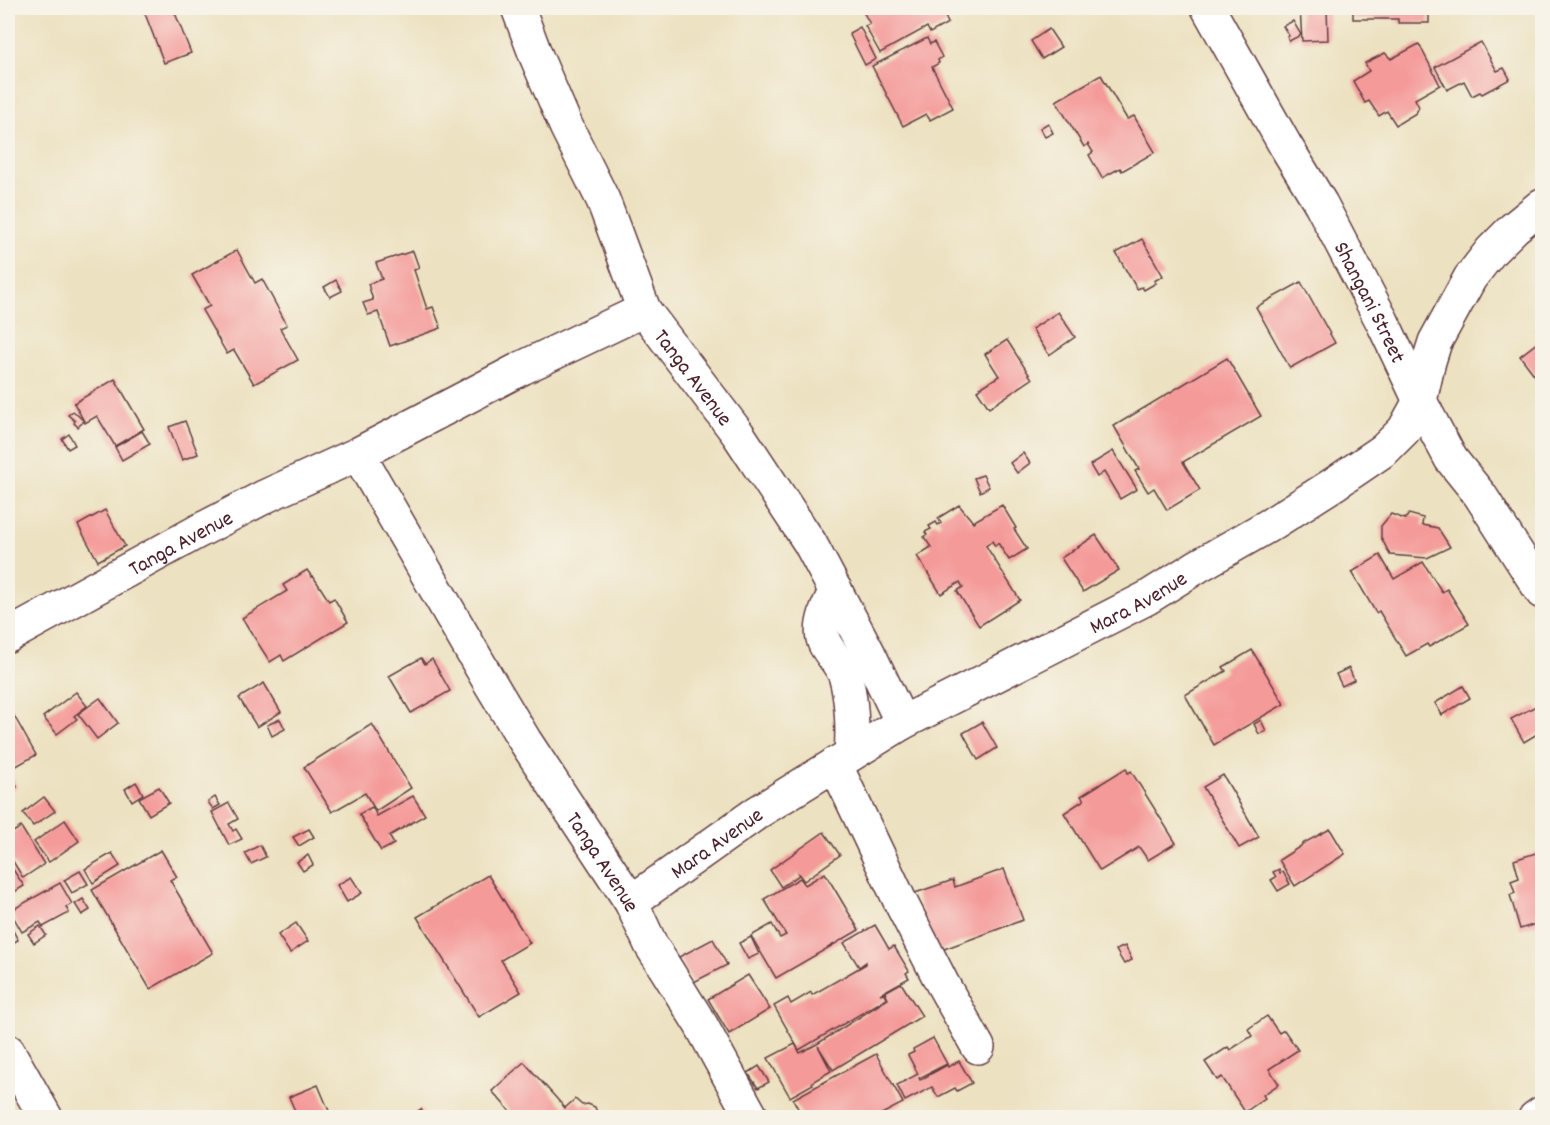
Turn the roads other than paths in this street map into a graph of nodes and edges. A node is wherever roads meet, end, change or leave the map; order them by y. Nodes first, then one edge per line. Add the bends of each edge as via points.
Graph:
1 (518, 8) edge
2 (1208, 8) edge
3 (1542, 206) edge
4 (644, 310) junction
5 (1420, 401) junction
6 (358, 454) junction
7 (836, 591) junction
8 (1542, 592) edge
9 (8, 636) edge
10 (902, 723) junction
11 (843, 759) junction
12 (631, 902) junction
13 (978, 1047) dead end
14 (8, 1051) edge
15 (1542, 1113) edge
16 (46, 1118) edge
17 (752, 1118) edge
18 (1535, 1118) edge

1 - 4 street via 566,126 603,200
2 - 5 street, Shangani Street via 1321,204
3 - 5 street, Mara Avenue via 1491,250 1470,278 1435,342
4 - 6 street, Tanga Avenue via 522,368
4 - 7 street, Tanga Avenue via 738,434 810,543
5 - 8 street, Shangani Street via 1451,459 1480,495
5 - 10 street, Mara Avenue via 1404,430 1384,450 1281,517 1147,598
6 - 9 street, Tanga Avenue via 256,501
6 - 12 street, Tanga Avenue via 525,741
7 - 10 street, Tanga Avenue
7 - 11 street via 822,634 847,686 852,739
10 - 11 street, Mara Avenue
11 - 12 street, Mara Avenue via 758,812
11 - 13 street via 900,901
12 - 17 street, Tanga Avenue via 651,945
14 - 16 street
15 - 18 street

